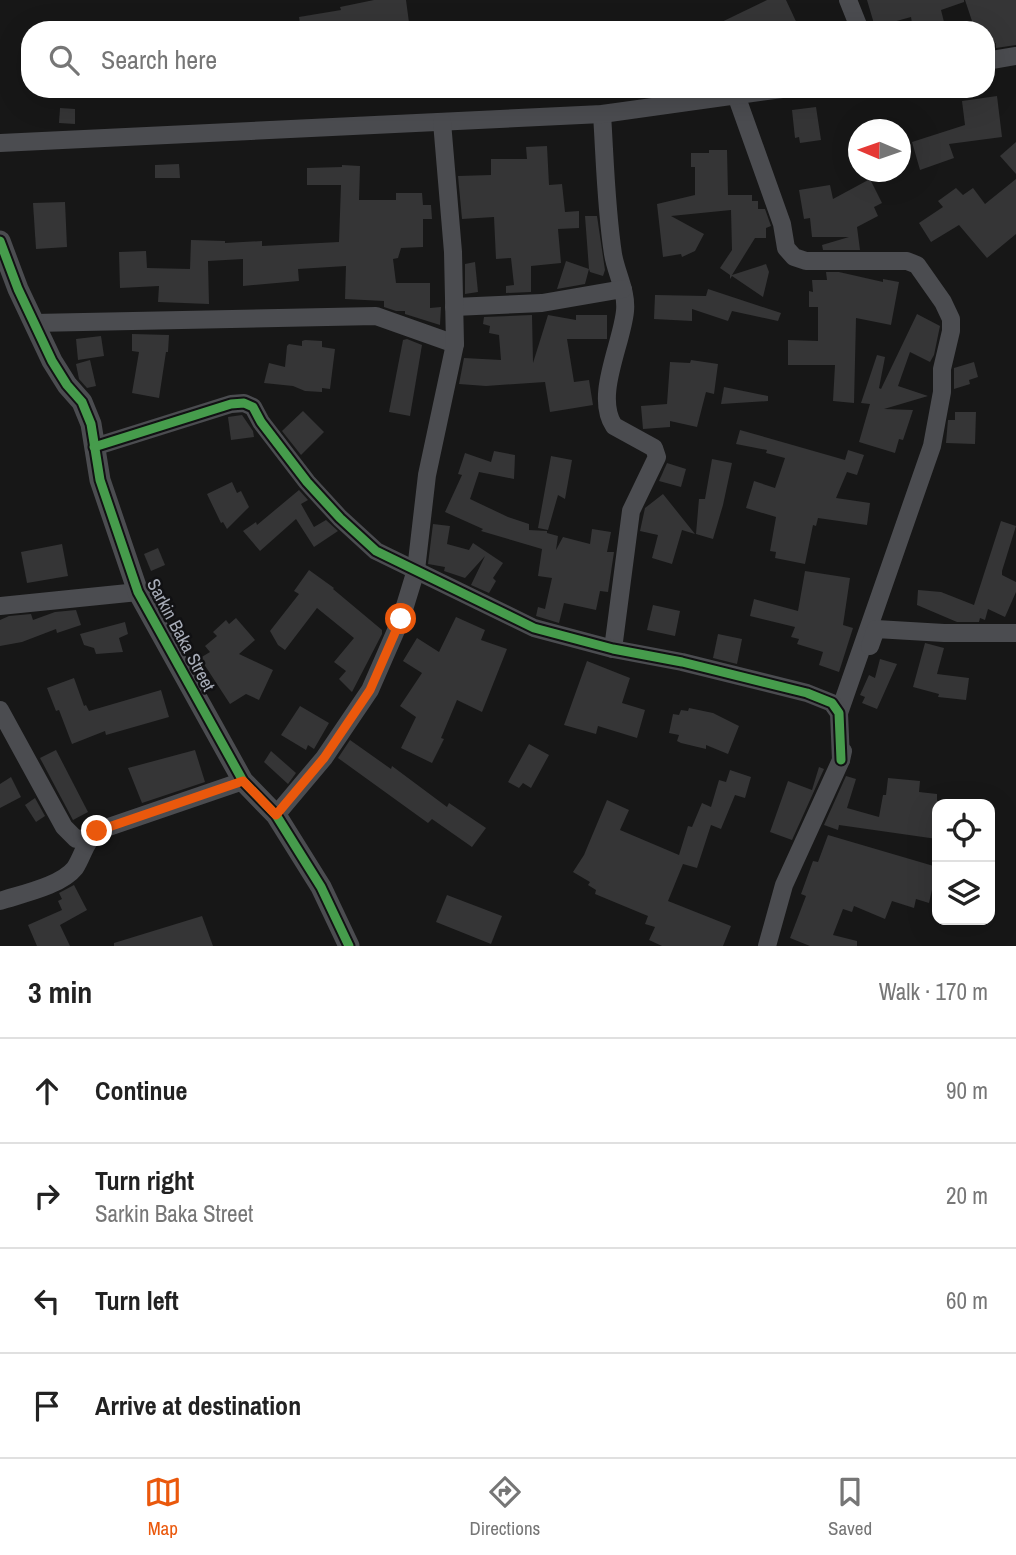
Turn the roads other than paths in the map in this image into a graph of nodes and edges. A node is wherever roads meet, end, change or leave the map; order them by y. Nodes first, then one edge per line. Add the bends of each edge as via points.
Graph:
1 (848, 0) edge
2 (856, 21) edge
3 (1016, 56) edge
4 (995, 60) edge
5 (721, 98) edge
6 (737, 98) edge
7 (601, 114) junction
8 (442, 122) junction
9 (0, 143) edge
10 (0, 241) edge
11 (623, 289) junction
12 (454, 307) junction
13 (34, 323) junction
14 (455, 344) junction
15 (94, 447) junction
16 (416, 570) junction
17 (138, 592) junction
18 (0, 606) edge
19 (1016, 633) edge
20 (613, 649) junction
21 (839, 713) junction
22 (1, 716) edge
23 (841, 760) junction
24 (243, 781) junction
25 (276, 815) junction
26 (89, 838) junction
27 (0, 901) edge
28 (349, 946) edge
29 (767, 946) edge

1 - 2 street
3 - 4 street
5 - 7 street
6 - 21 street via 782,224 786,248 794,257 806,261 907,261 917,265 951,319 932,446
7 - 8 street
7 - 11 street via 613,257
8 - 9 street
8 - 12 street
10 - 13 street, Sarkin Baka Street
11 - 12 street via 542,303
11 - 20 street via 625,311 608,386 608,410 614,426 654,448 657,457 631,511
12 - 14 street
13 - 14 street via 376,316
13 - 15 street, Sarkin Baka Street via 67,386 82,402
14 - 16 street via 427,475
15 - 16 street via 244,403 254,407 307,482 340,518 376,551
15 - 17 street, Sarkin Baka Street via 100,480
16 - 20 street via 534,628
16 - 25 street via 401,619 370,690 324,758
17 - 18 street
17 - 24 street, Sarkin Baka Street
19 - 23 street via 876,629 857,683
20 - 21 street via 807,693 832,703
21 - 23 street
22 - 26 street via 64,827 76,839
23 - 29 street via 784,885
24 - 25 street, Sarkin Baka Street
24 - 26 street via 97,831
25 - 28 street, Sarkin Baka Street via 321,887
26 - 27 street via 74,869 63,878

